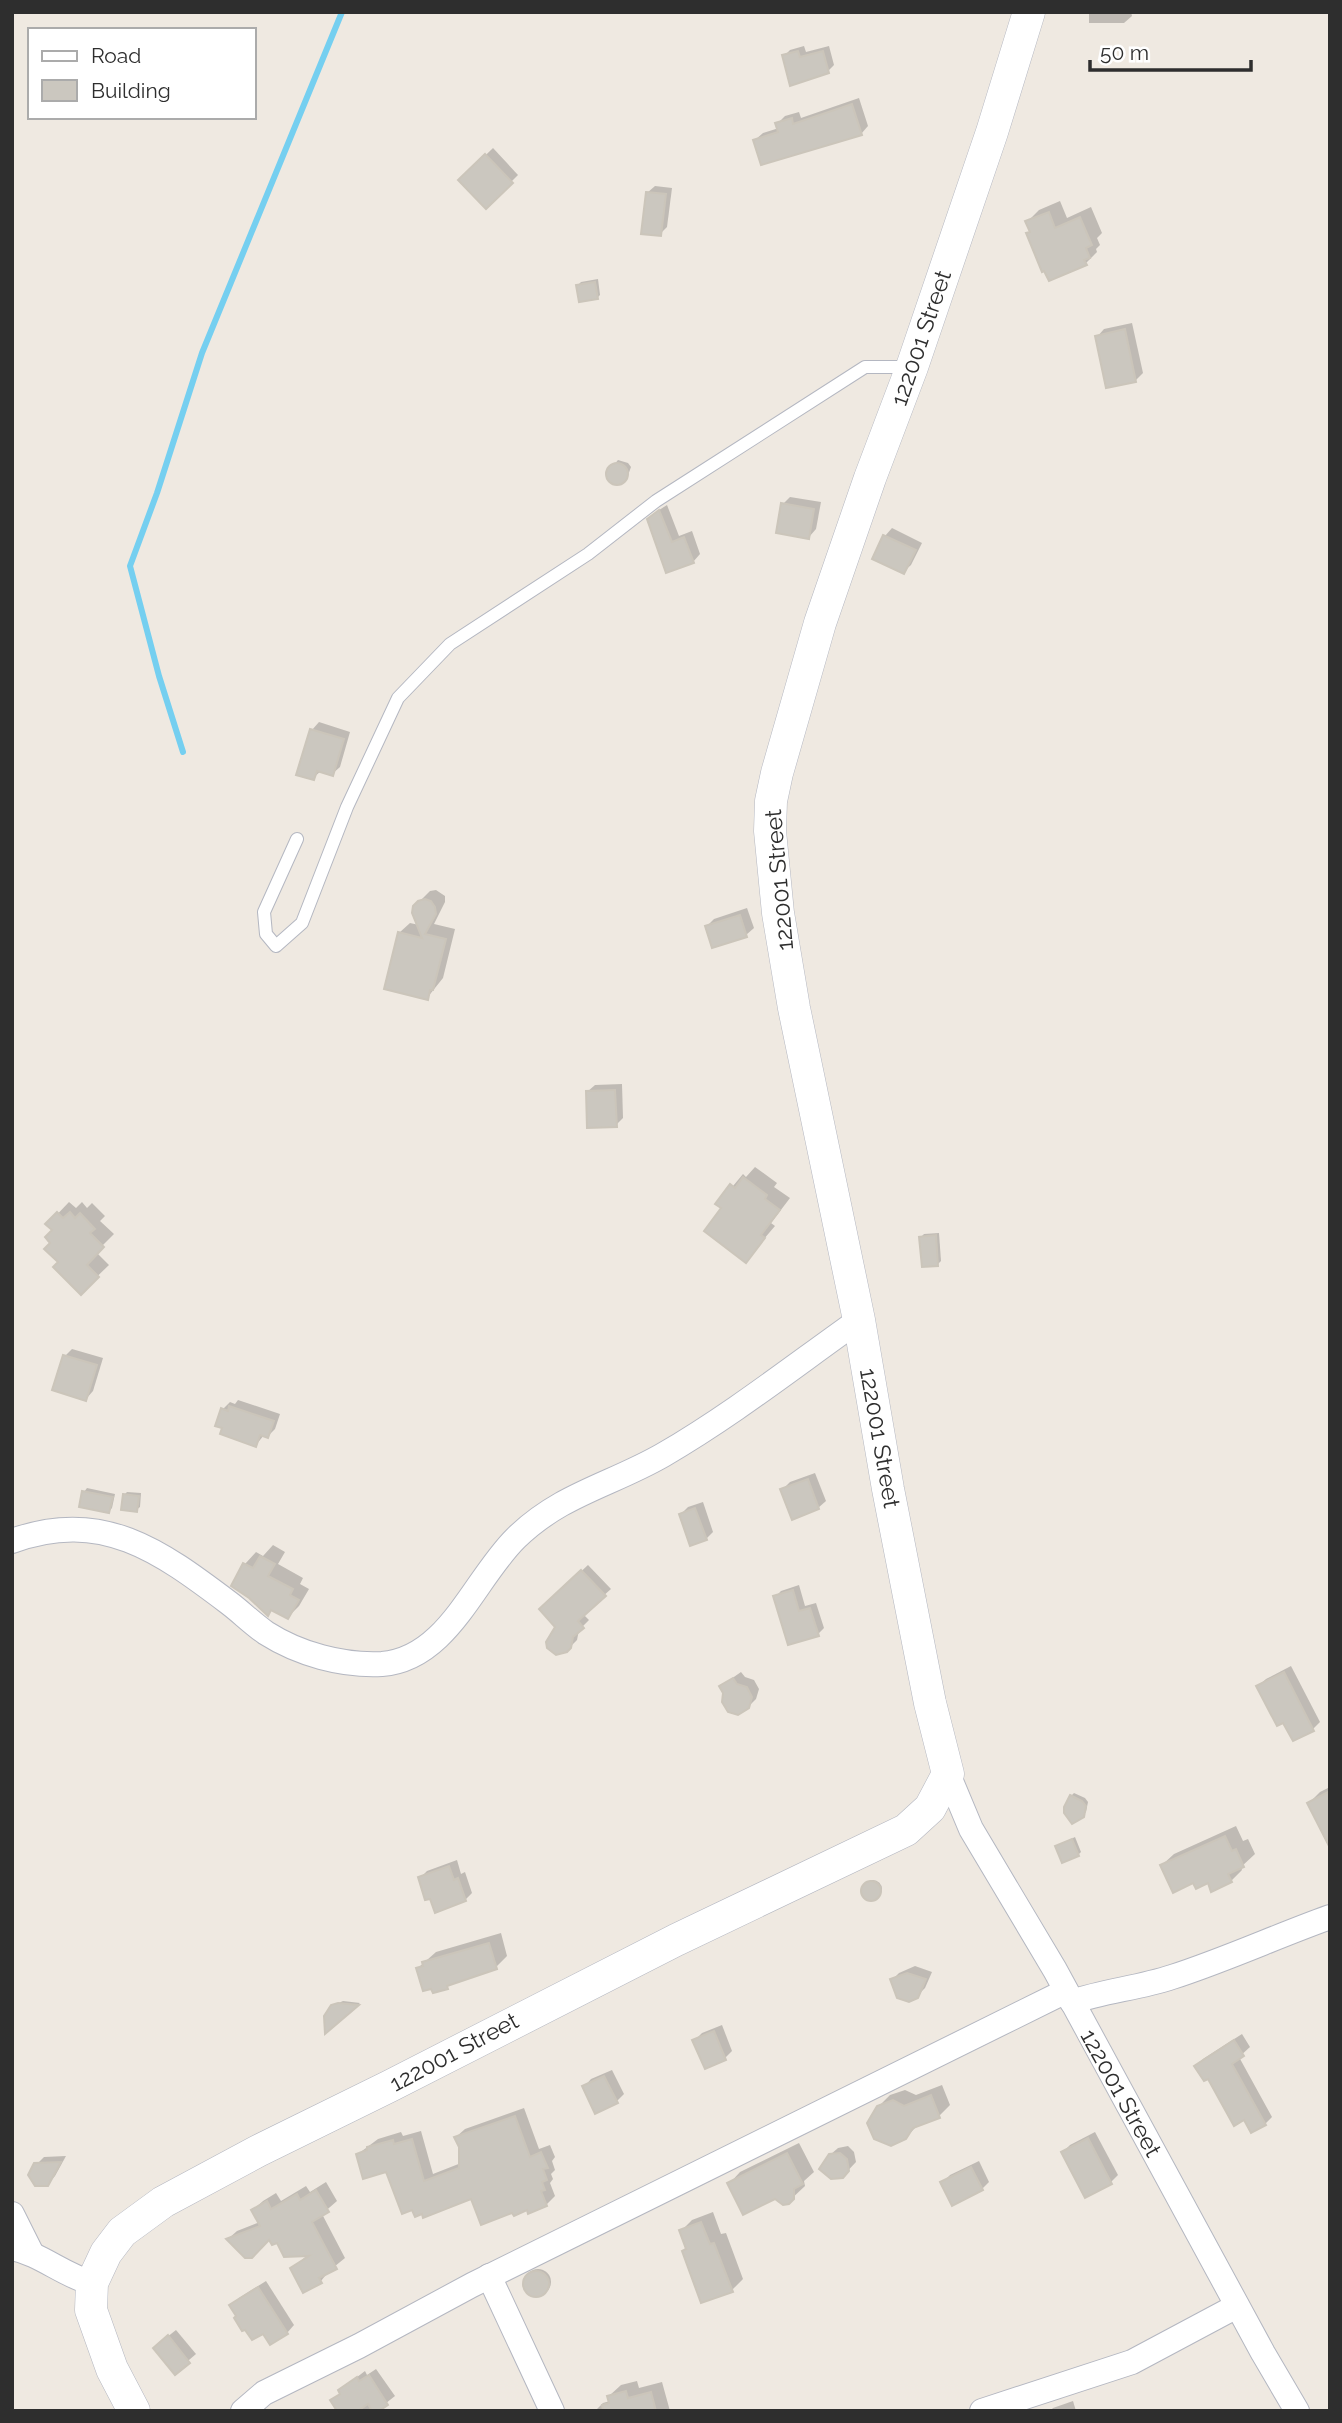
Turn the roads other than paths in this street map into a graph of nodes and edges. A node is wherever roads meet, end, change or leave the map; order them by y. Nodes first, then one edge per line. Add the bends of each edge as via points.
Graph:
1 (1029, 12) edge
2 (912, 367) junction
3 (297, 839) dead end
4 (859, 1320) junction
5 (12, 1541) edge
6 (948, 1774) junction
7 (1330, 1916) edge
8 (1069, 1997) junction
9 (12, 2214) edge
10 (22, 2250) edge
11 (489, 2276) junction
12 (92, 2283) junction
13 (1237, 2306) junction
14 (134, 2411) edge
15 (243, 2411) edge
16 (552, 2411) edge
17 (982, 2411) edge
18 (1297, 2411) edge

1 - 2 street, 122001 Street
2 - 3 lane via 865,367 656,500 588,554 450,644 398,698 346,807 302,923 276,946 266,934 264,912
2 - 4 street, 122001 Street via 820,623 771,801 778,913 794,1009
4 - 5 street via 726,1417 660,1457 567,1499 540,1517 515,1539 429,1647 384,1664 355,1664 309,1653 266,1633 171,1560 135,1541 67,1529
4 - 6 street, 122001 Street via 930,1703
6 - 8 street, 122001 Street via 971,1829
6 - 12 street, 122001 Street via 930,1808 906,1830 567,1994 163,2202 122,2232
7 - 8 street via 1174,1976 1129,1989
8 - 11 street
8 - 13 street, 122001 Street
9 - 10 street
10 - 12 street
11 - 15 street via 264,2393
11 - 16 street
12 - 14 street, 122001 Street via 96,2328
13 - 17 street via 1132,2362
13 - 18 street, 122001 Street

